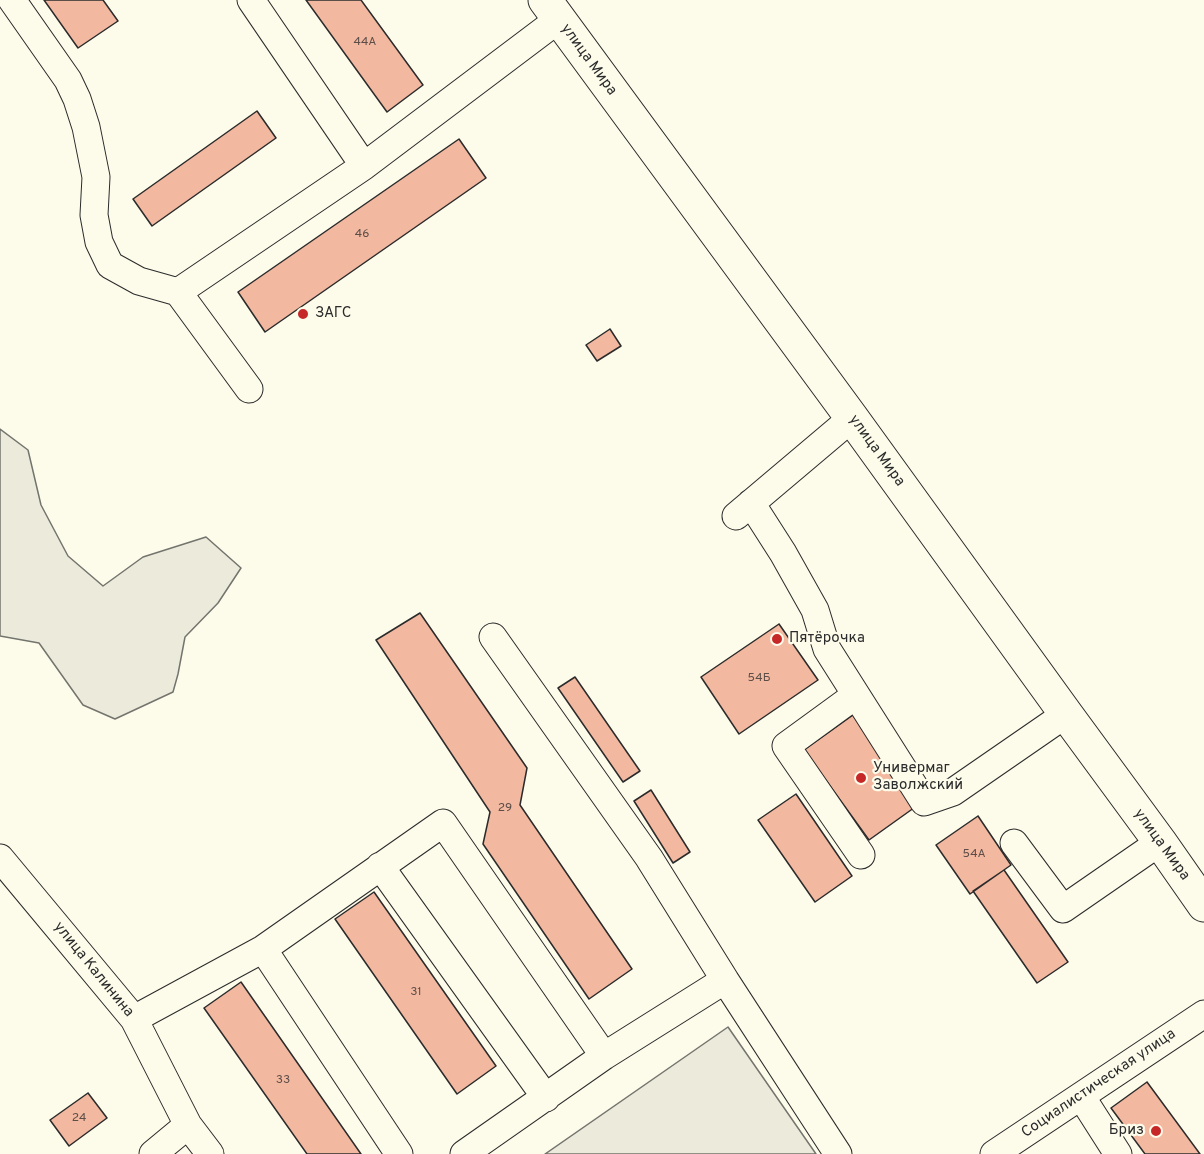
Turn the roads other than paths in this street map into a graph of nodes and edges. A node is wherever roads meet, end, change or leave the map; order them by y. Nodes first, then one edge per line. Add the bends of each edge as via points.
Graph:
1 (12, 0) edge
2 (251, 0) edge
3 (552, 10) edge
4 (364, 166) junction
5 (178, 292) junction
6 (249, 389) dead end
7 (852, 418) junction
8 (493, 638) dead end
9 (856, 695) junction
10 (1066, 714) junction
11 (1160, 842) junction
12 (1014, 843) dead end
13 (861, 855) dead end
14 (0, 858) edge
15 (380, 866) junction
16 (1204, 905) edge
17 (263, 948) junction
18 (725, 980) junction
19 (1204, 1014) edge
20 (134, 1019) junction
21 (604, 1056) junction
22 (1081, 1096) junction
23 (546, 1098) junction
24 (188, 1125) junction
25 (153, 1154) edge
26 (210, 1154) edge
27 (399, 1154) edge
28 (464, 1154) edge
29 (838, 1154) edge
30 (994, 1154) edge
31 (1118, 1154) edge

1 - 5 street via 77,99 96,177 97,233 110,265 139,281
2 - 4 street
3 - 4 street
3 - 7 main road, улица Мира
4 - 5 street
5 - 6 street
7 - 9 street via 744,510 783,553 815,610 827,649
7 - 10 main road, улица Мира
8 - 18 street via 649,858
9 - 10 street via 924,802 953,792
9 - 13 street via 786,746
10 - 11 main road, улица Мира
11 - 12 street via 1063,909
11 - 16 main road, улица Мира
14 - 20 street, улица Калинина
15 - 17 street
15 - 21 street via 442,823
15 - 23 street
17 - 20 street
17 - 27 street
18 - 21 street
18 - 29 street
19 - 22 street, Социалистическая улица
20 - 24 street, улица Калинина
21 - 23 street
22 - 30 street, Социалистическая улица
22 - 31 street
23 - 28 street
24 - 25 street
24 - 26 street, улица Калинина

